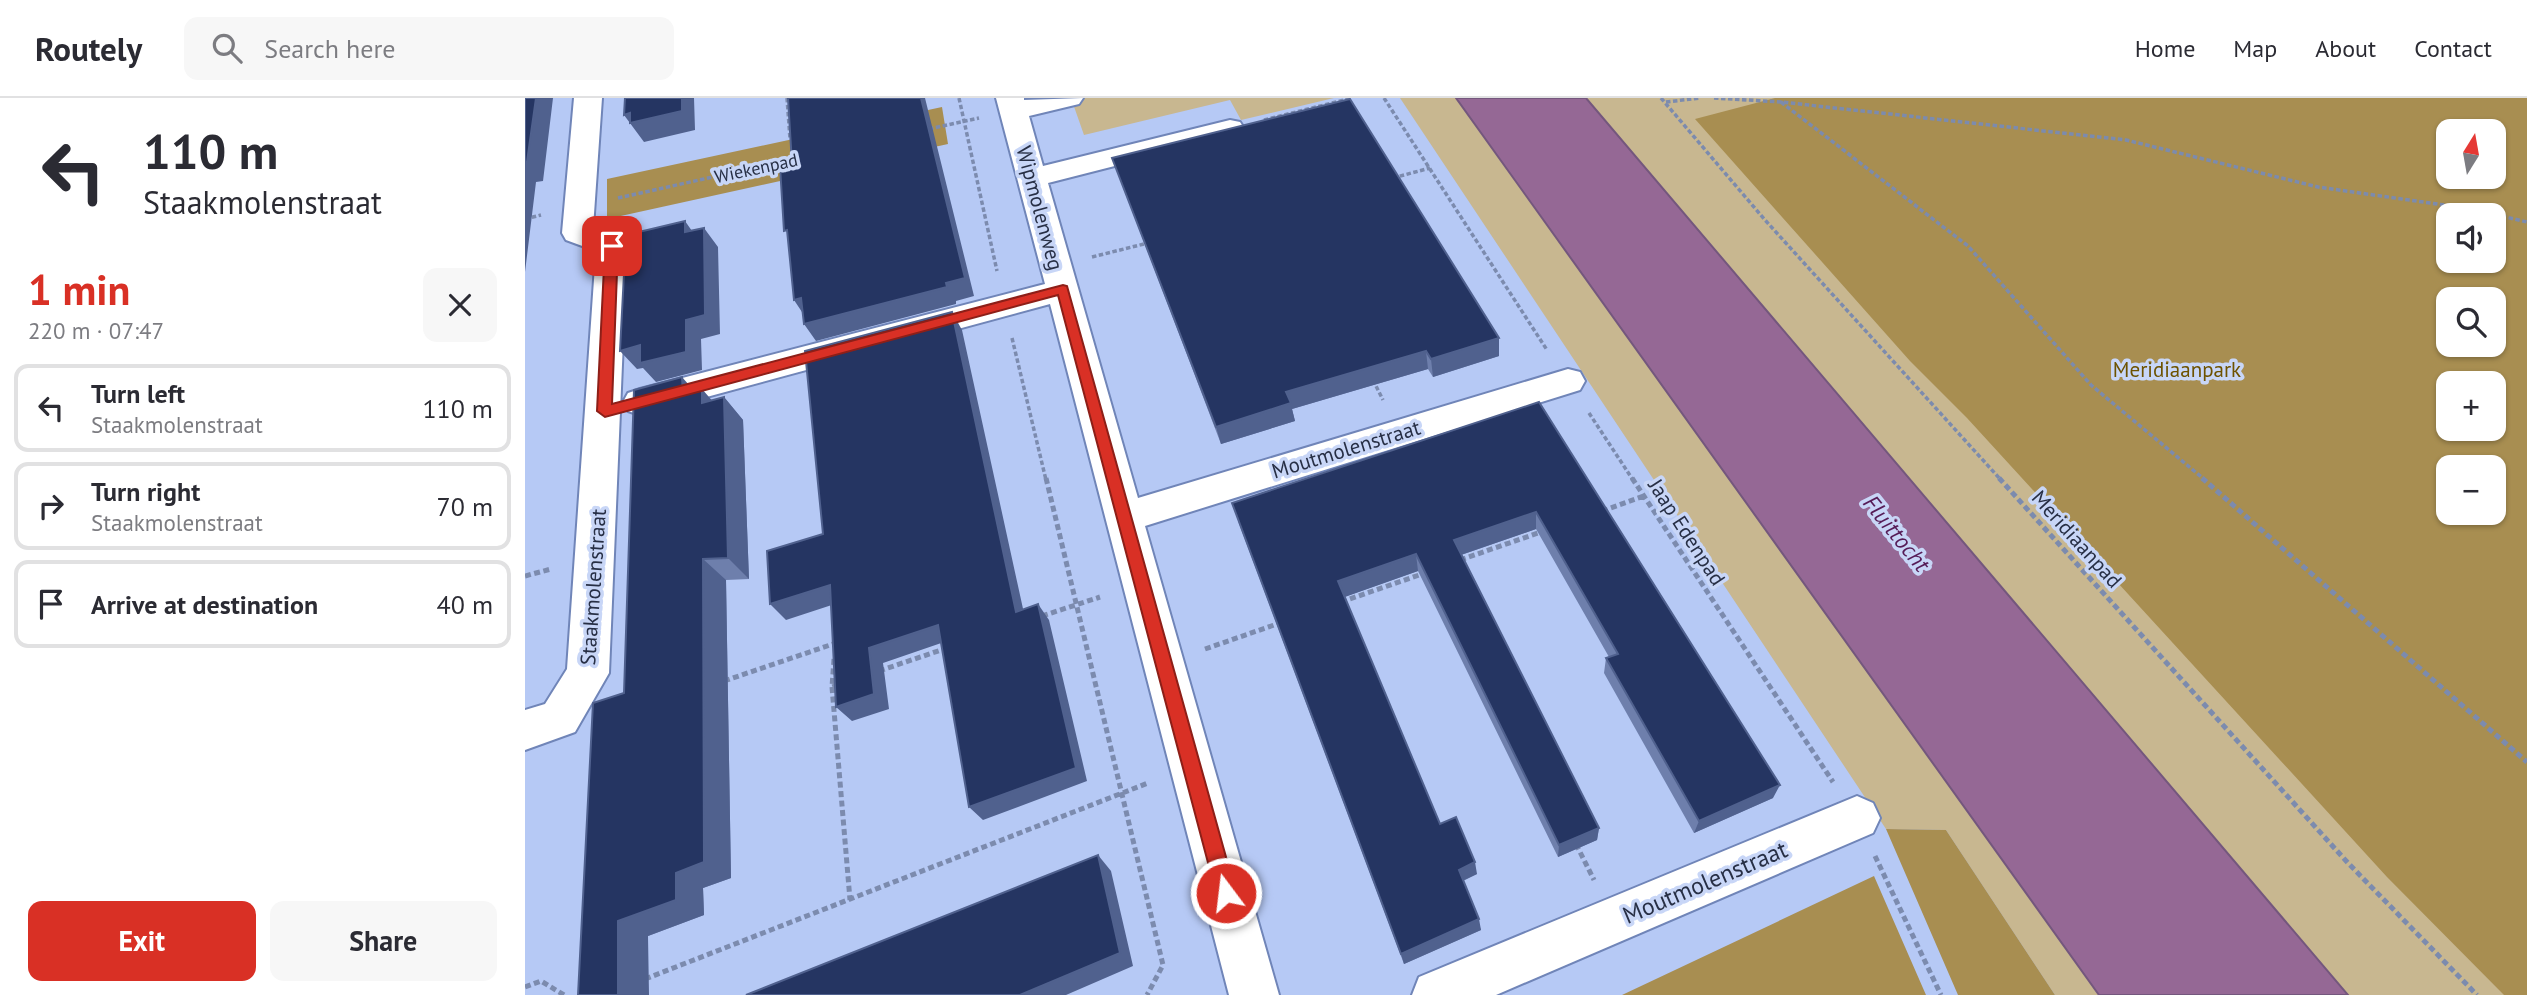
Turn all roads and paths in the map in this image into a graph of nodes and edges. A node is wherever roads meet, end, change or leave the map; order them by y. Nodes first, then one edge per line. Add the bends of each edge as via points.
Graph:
1 (588, 98) edge
2 (787, 98) edge
3 (958, 98) edge
4 (1069, 98) edge
5 (1352, 98) edge
6 (1384, 98) edge
7 (1700, 98) edge
8 (1714, 98) edge
9 (1663, 100) edge
10 (1781, 102) junction
11 (1012, 104) edge
12 (965, 121) junction
13 (1230, 128) joint
14 (925, 130) edge
15 (805, 157) edge
16 (792, 160) junction
17 (802, 168) edge
18 (1430, 168) junction
19 (1032, 178) junction
20 (1390, 179) edge
21 (579, 207) junction
22 (525, 219) edge
23 (2527, 222) edge
24 (1150, 242) edge
25 (1059, 278) junction
26 (1004, 305) junction
27 (1369, 373) edge
28 (1567, 381) junction
29 (605, 411) junction
30 (1400, 432) junction
31 (1644, 496) junction
32 (1593, 514) edge
33 (1125, 517) junction
34 (1554, 527) edge
35 (1452, 563) edge
36 (1426, 572) edge
37 (1142, 583) junction
38 (1334, 604) edge
39 (1077, 605) junction
40 (1038, 618) edge
41 (1282, 622) edge
42 (834, 629) edge
43 (836, 643) junction
44 (948, 648) edge
45 (1165, 663) junction
46 (871, 674) edge
47 (722, 682) dead end
48 (845, 682) edge
49 (832, 687) junction
50 (525, 730) edge
51 (2527, 762) edge
52 (1192, 766) junction
53 (1123, 793) junction
54 (1857, 818) junction
55 (1571, 835) edge
56 (850, 900) junction
57 (1614, 920) junction
58 (643, 980) dead end
59 (525, 987) edge
60 (564, 995) edge
61 (1147, 995) edge
62 (1254, 995) edge
63 (1437, 995) edge
64 (1941, 995) edge
65 (2477, 995) edge

1 - 21 street, Staakmolenstraat
2 - 16 path
3 - 12 path
4 - 11 street
5 - 13 path
6 - 18 path, Jaap Edenpad
7 - 9 path
8 - 10 path
9 - 65 path, Meridiaanpad via 1765,220 2338,853
10 - 23 path via 2126,140 2318,187 2472,209
10 - 51 path via 1968,246 2091,385 2261,527
11 - 12 path
11 - 19 street, Wipmolenweg
12 - 14 path
12 - 26 path
13 - 19 street
15 - 16 path, Wiekenpad
16 - 17 path
16 - 21 path, Wiekenpad
18 - 20 path
18 - 28 path, Jaap Edenpad
19 - 25 street, Wipmolenweg
21 - 22 path, Wiekenpad
21 - 29 street, Staakmolenstraat via 577,233 612,246
24 - 25 path
25 - 26 street
25 - 33 street, Wipmolenweg
26 - 29 street
26 - 39 path
27 - 30 path
28 - 30 street, Moutmolenstraat
28 - 31 path, Jaap Edenpad
29 - 50 street, Staakmolenstraat via 588,673 560,718
30 - 33 street, Moutmolenstraat
31 - 32 path
31 - 54 path, Jaap Edenpad
33 - 37 street, Wipmolenweg
34 - 35 path
36 - 38 path
37 - 39 path
37 - 45 street, Wipmolenweg
39 - 40 path
39 - 53 path
41 - 45 path
42 - 43 path
43 - 47 path
43 - 49 path
44 - 46 path
45 - 52 street, Wipmolenweg
48 - 49 path
49 - 56 path
52 - 53 path
52 - 62 street, Wipmolenweg
53 - 56 path
53 - 61 path via 1163,965
54 - 57 street, Moutmolenstraat
54 - 64 path, Jaap Edenpad
55 - 57 path
56 - 58 path
57 - 63 street, Moutmolenstraat
59 - 60 path via 541,981

